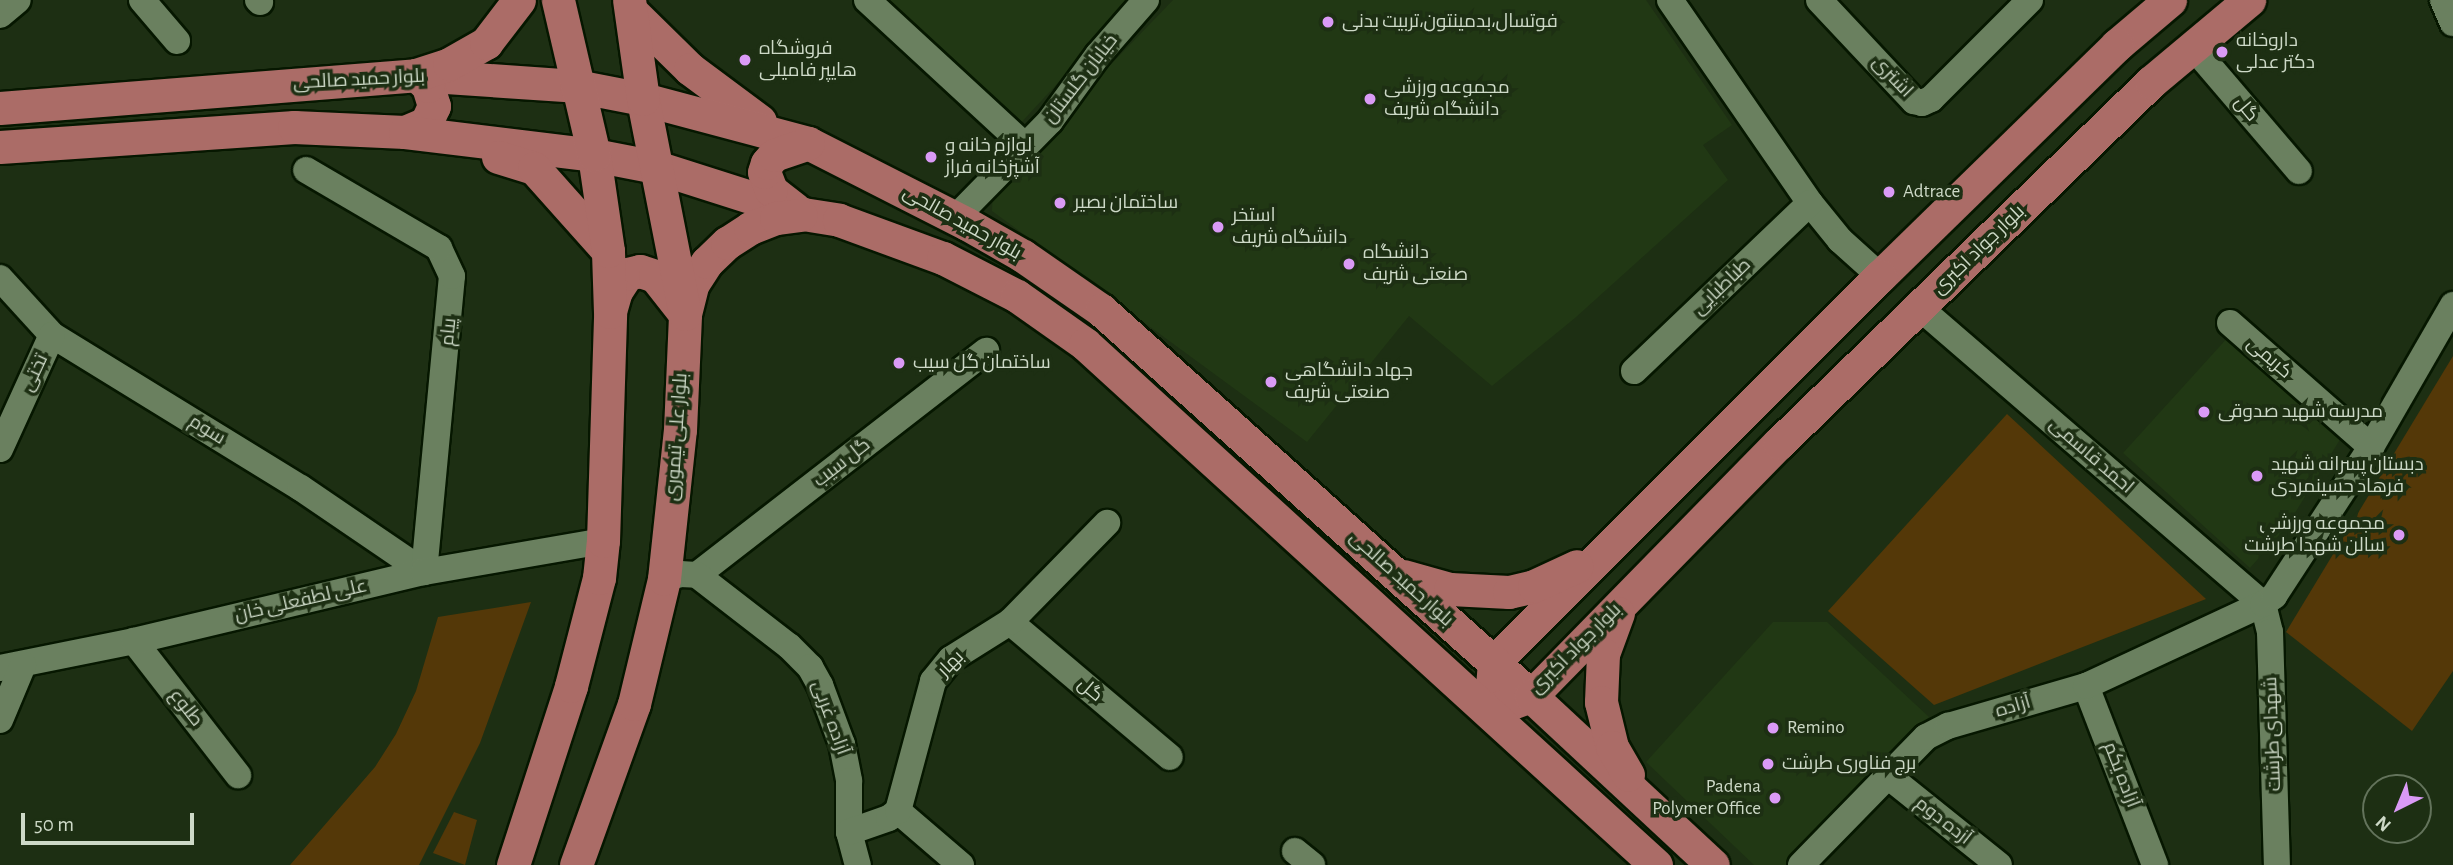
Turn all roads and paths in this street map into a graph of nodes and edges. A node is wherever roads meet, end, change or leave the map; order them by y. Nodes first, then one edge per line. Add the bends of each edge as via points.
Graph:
1 (18, 0) edge
2 (142, 0) edge
3 (519, 0) edge
4 (558, 0) edge
5 (867, 0) edge
6 (1146, 0) edge
7 (1670, 0) edge
8 (1819, 0) edge
9 (2030, 0) edge
10 (2170, 0) edge
11 (2249, 0) edge
12 (2443, 0) edge
13 (631, 6) edge
14 (0, 15) edge
15 (2453, 23) edge
16 (177, 41) dead end
17 (2193, 47) junction
18 (416, 75) junction
19 (576, 86) junction
20 (643, 99) junction
21 (0, 108) edge
22 (405, 132) junction
23 (776, 132) junction
24 (808, 143) junction
25 (1024, 145) junction
26 (0, 147) edge
27 (594, 155) junction
28 (656, 167) junction
29 (306, 170) dead end
30 (2299, 171) dead end
31 (1810, 203) junction
32 (803, 214) junction
33 (955, 218) junction
34 (608, 251) junction
35 (1880, 276) junction
36 (0, 278) edge
37 (2453, 305) edge
38 (1920, 307) junction
39 (610, 312) junction
40 (685, 314) junction
41 (2230, 323) dead end
42 (52, 335) junction
43 (986, 351) dead end
44 (1634, 371) dead end
45 (2371, 447) junction
46 (0, 449) edge
47 (1107, 523) dead end
48 (603, 541) junction
49 (1598, 556) junction
50 (424, 572) junction
51 (697, 575) junction
52 (1396, 575) junction
53 (664, 579) junction
54 (2263, 604) junction
55 (1620, 605) junction
56 (1010, 622) junction
57 (134, 641) junction
58 (1494, 662) junction
59 (11, 666) edge
60 (2086, 686) junction
61 (1531, 696) junction
62 (1490, 711) junction
63 (0, 720) edge
64 (1170, 757) dead end
65 (238, 775) dead end
66 (1888, 776) junction
67 (1633, 790) junction
68 (1597, 810) junction
69 (898, 811) junction
70 (849, 832) junction
71 (513, 865) edge
72 (576, 865) edge
73 (858, 865) edge
74 (961, 865) edge
75 (1656, 865) edge
76 (1713, 865) edge
77 (1801, 865) edge
78 (1999, 865) edge
79 (2155, 865) edge
80 (2277, 865) edge

1 - 14 street
2 - 16 street
3 - 18 main road via 486,43 449,65
4 - 19 main road
5 - 25 street
6 - 25 street, خیابان گلستان via 1050,121
7 - 31 street
8 - 9 street, اشتری via 1914,101 1922,103
10 - 35 main road
11 - 17 main road, بلوار جواد اکبری
12 - 15 street
13 - 20 main road, بلوار علی تیموری
13 - 23 main road via 690,69
17 - 30 street, گل
17 - 38 main road, بلوار جواد اکبری via 2151,82
18 - 19 main road, بلوار حمید صالحی
18 - 21 main road, بلوار حمید صالحی
18 - 22 main road via 428,86 434,106 426,123
19 - 20 main road, بلوار حمید صالحی
19 - 27 main road
20 - 23 main road, بلوار حمید صالحی
20 - 28 main road, بلوار علی تیموری
22 - 26 main road, بلوار حمید صالحی via 294,127
22 - 27 main road, بلوار حمید صالحی
22 - 34 main road via 534,168
23 - 24 main road, بلوار حمید صالحی
24 - 32 main road via 774,155 764,172 771,190
24 - 33 main road, بلوار حمید صالحی
25 - 33 street, خیابان گلستان
27 - 28 main road, بلوار حمید صالحی
27 - 34 main road
28 - 32 main road, بلوار حمید صالحی
28 - 40 main road, بلوار علی تیموری
29 - 50 street, پیام via 439,247 452,276
31 - 35 street via 1840,240
31 - 44 street, طباطبایی
32 - 40 main road via 776,218 727,243 692,285
32 - 62 main road, بلوار حمید صالحی via 839,220 943,258 1017,296 1085,344
33 - 52 main road, بلوار حمید صالحی via 1023,256 1101,310
34 - 39 main road
35 - 38 main road
35 - 49 main road
36 - 42 street, سوم
37 - 45 street
38 - 54 street, احمد قاسمی
38 - 55 main road, بلوار جواد اکبری
39 - 40 main road via 626,274 640,271 655,276
39 - 48 main road
40 - 53 main road, بلوار علی تیموری via 680,430
41 - 45 street, کریمی
42 - 46 street, تختی
42 - 50 street, سوم via 301,488
43 - 51 street, گل سیب
45 - 54 street via 2284,583
47 - 56 street, بهار
48 - 50 street, علی لطفعلی خان
48 - 71 main road via 599,578 571,686
49 - 52 main road via 1553,579 1509,592 1450,589
49 - 58 main road
50 - 57 street, علی لطفعلی خان
51 - 53 street
51 - 70 street, آزاده غربی via 810,667 842,744 849,781
52 - 58 main road, بلوار حمید صالحی
53 - 72 main road, بلوار علی تیموری via 634,704
54 - 60 street, آزاده
54 - 80 street, شهدای طرشت via 2270,632
55 - 61 main road, بلوار جواد اکبری
55 - 67 main road via 1603,654 1601,702 1612,747
56 - 64 street, گل
56 - 69 street, بهار via 951,659 933,681
57 - 59 street, علی لطفعلی خان
57 - 65 street, طلوع
58 - 61 main road, بلوار حمید صالحی
58 - 62 main road
59 - 63 street
60 - 66 street, آزاده via 1948,726 1926,737
60 - 79 street, آزاده یکم
61 - 62 main road, بلوار جواد اکبری
61 - 67 main road, بلوار حمید صالحی
62 - 68 main road, بلوار حمید صالحی
66 - 77 street, آزاده
66 - 78 street, آزده دوم
67 - 68 main road via 1616,779 1599,785 1594,802
67 - 76 main road, بلوار حمید صالحی
68 - 75 main road, بلوار حمید صالحی
69 - 70 street
69 - 74 street
70 - 73 street, آزاده غربی

